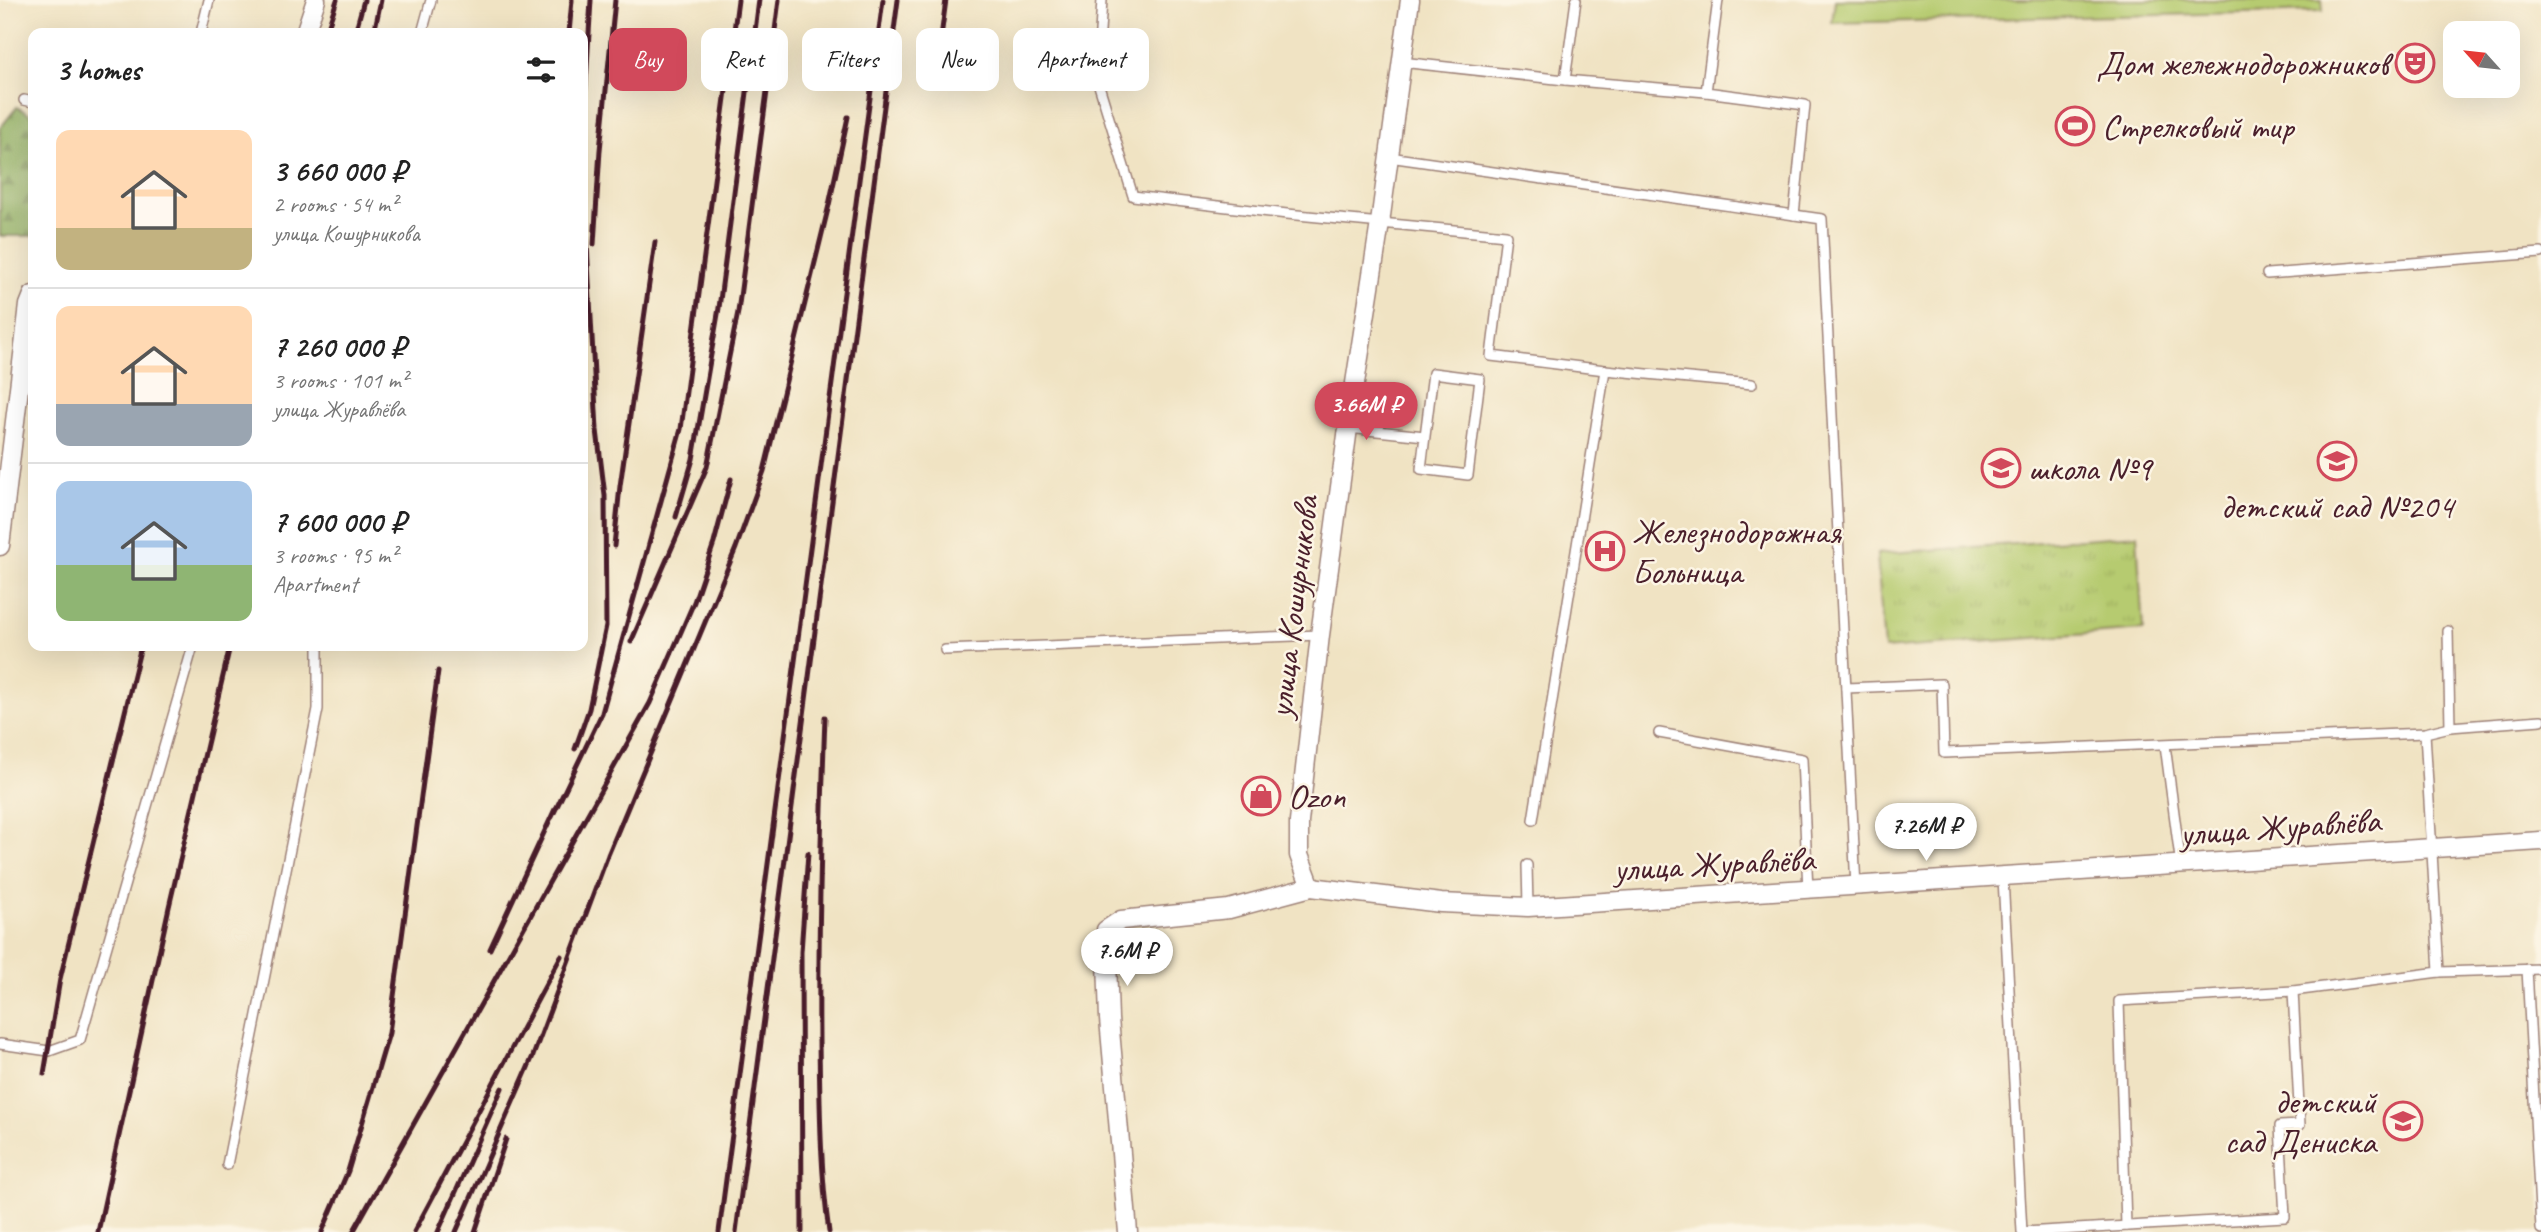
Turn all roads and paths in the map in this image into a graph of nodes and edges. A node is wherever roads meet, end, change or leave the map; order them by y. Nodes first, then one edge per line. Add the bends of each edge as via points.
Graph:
1 (209, 0) edge
2 (316, 0) edge
3 (431, 0) edge
4 (1102, 0) edge
5 (1410, 0) edge
6 (1576, 0) edge
7 (1718, 0) edge
8 (202, 28) edge
9 (307, 28) edge
10 (423, 28) edge
11 (1401, 62) junction
12 (1565, 80) junction
13 (1706, 92) junction
14 (1389, 157) junction
15 (1794, 215) junction
16 (1380, 223) junction
17 (2541, 253) edge
18 (2267, 274) dead end
19 (28, 313) edge
20 (1605, 370) junction
21 (1752, 384) dead end
22 (1348, 428) junction
23 (1425, 436) junction
24 (0, 546) edge
25 (2448, 631) dead end
26 (1320, 635) junction
27 (945, 650) dead end
28 (192, 651) edge
29 (318, 651) edge
30 (1846, 688) junction
31 (2541, 720) edge
32 (2450, 727) junction
33 (1659, 733) dead end
34 (2425, 733) junction
35 (2165, 745) junction
36 (1533, 820) dead end
37 (2541, 842) edge
38 (2432, 849) junction
39 (1527, 864) dead end
40 (2181, 866) junction
41 (2003, 878) junction
42 (1311, 887) junction
43 (1856, 887) junction
44 (1808, 890) junction
45 (1528, 907) junction
46 (2541, 969) edge
47 (2526, 970) junction
48 (2439, 972) junction
49 (2293, 991) junction
50 (0, 1044) edge
51 (227, 1165) dead end
52 (2126, 1226) junction
53 (2541, 1229) edge
54 (1128, 1232) edge

1 - 8 lane
2 - 9 street
3 - 10 lane
4 - 16 lane via 1097,79 1133,196
5 - 11 street, улица Кошурникова
6 - 12 lane
7 - 13 lane
11 - 12 lane
11 - 14 street, улица Кошурникова
12 - 13 lane
13 - 15 lane via 1805,105
14 - 15 lane
14 - 16 street, улица Кошурникова
15 - 30 lane via 1822,219
16 - 20 lane via 1506,236 1491,356
16 - 22 street, улица Кошурникова
17 - 18 lane
19 - 24 street
20 - 21 lane
20 - 36 lane
22 - 23 lane
22 - 26 street, улица Кошурникова
23 - 23 lane via 1421,469 1468,475 1480,379 1433,373
25 - 32 lane
26 - 27 lane
26 - 42 street, улица Кошурникова via 1299,822 1299,855
28 - 50 lane via 79,1040 50,1051
29 - 51 lane via 318,709
30 - 35 lane via 1942,684 1944,752
30 - 43 lane
31 - 32 lane
32 - 34 lane
33 - 44 lane via 1802,759
34 - 35 lane
34 - 38 lane
35 - 40 lane
37 - 38 street, улица Журавлёва
38 - 40 street, улица Журавлёва
38 - 48 lane
39 - 45 lane
40 - 41 street, улица Журавлёва
41 - 43 street, улица Журавлёва
41 - 52 lane via 2022,1231
42 - 45 street, улица Журавлёва via 1441,903
42 - 54 street via 1229,909 1121,920 1106,930
43 - 44 street, улица Журавлёва
44 - 45 street, улица Журавлёва
46 - 47 lane
47 - 48 lane
47 - 53 lane
48 - 49 lane
49 - 52 lane via 2119,1001
49 - 52 lane via 2300,1125 2280,1126 2285,1217

